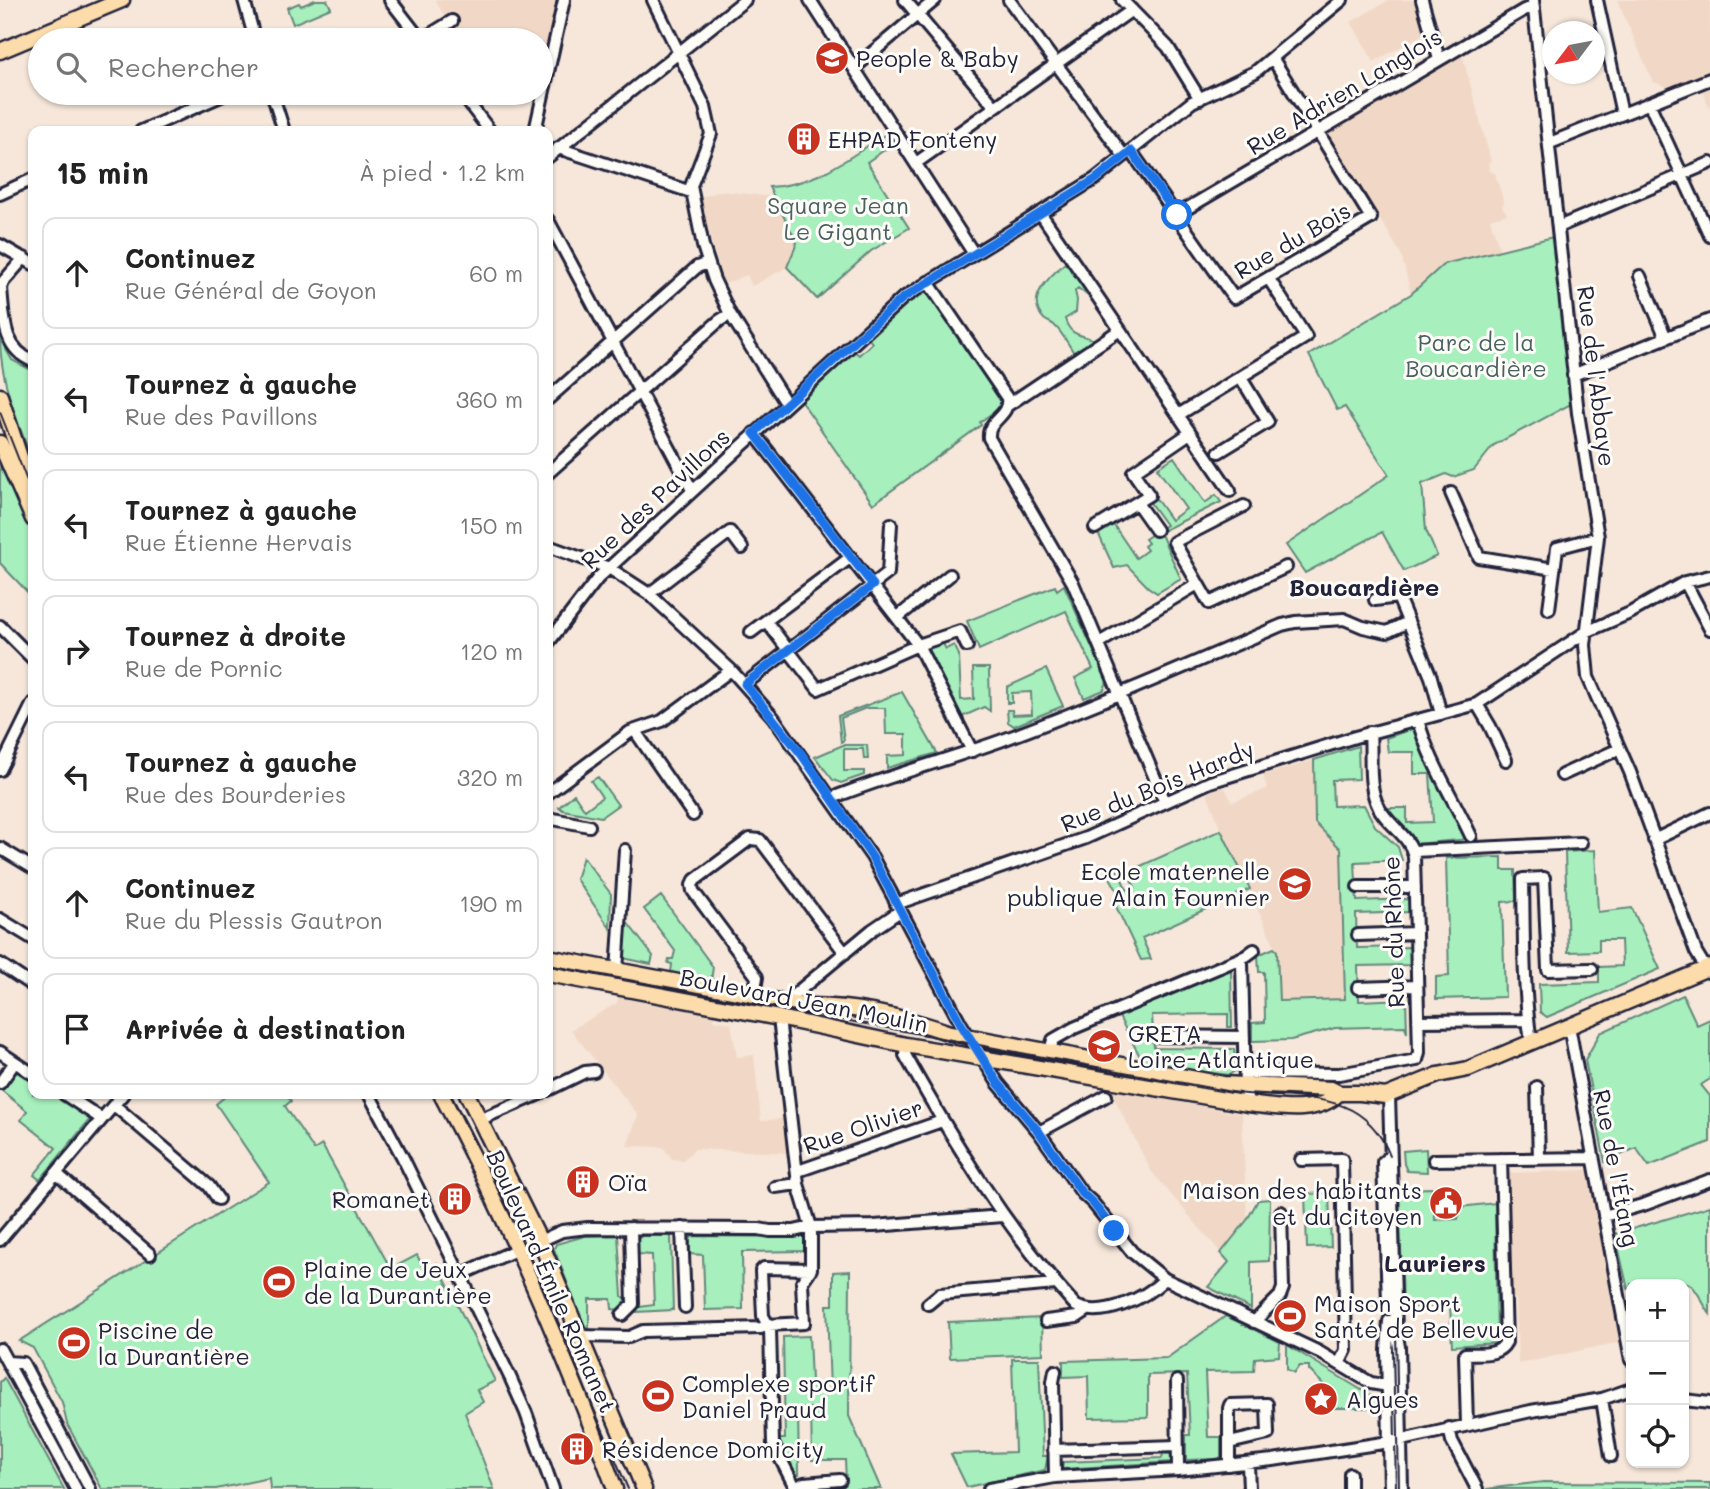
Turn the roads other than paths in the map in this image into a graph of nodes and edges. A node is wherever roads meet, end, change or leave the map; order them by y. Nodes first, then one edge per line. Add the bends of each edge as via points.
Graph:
1 (122, 0) edge
2 (244, 0) edge
3 (390, 0) edge
4 (564, 0) edge
5 (653, 0) edge
6 (745, 0) edge
7 (810, 0) edge
8 (905, 0) edge
9 (935, 0) edge
10 (1009, 0) edge
11 (1122, 0) edge
12 (1342, 0) edge
13 (1422, 0) edge
14 (1597, 0) edge
15 (1534, 4) edge
16 (1132, 10) junction
17 (918, 15) junction
18 (452, 21) dead end
19 (55, 28) edge
20 (252, 28) edge
21 (412, 28) edge
22 (441, 28) edge
23 (28, 39) edge
24 (553, 50) edge
25 (0, 51) edge
26 (678, 55) junction
27 (1273, 58) junction
28 (1439, 59) junction
29 (1056, 64) junction
30 (854, 68) junction
31 (1710, 79) edge
32 (1200, 99) junction
33 (1649, 103) junction
34 (201, 105) edge
35 (276, 105) edge
36 (470, 105) edge
37 (541, 105) edge
38 (995, 107) junction
39 (1622, 114) junction
40 (152, 126) edge
41 (282, 126) edge
42 (487, 126) edge
43 (536, 126) edge
44 (1318, 131) junction
45 (1550, 143) junction
46 (558, 148) junction
47 (553, 152) edge
48 (1128, 154) junction
49 (916, 163) junction
50 (1710, 163) edge
51 (1682, 175) junction
52 (28, 181) edge
53 (691, 192) junction
54 (0, 194) edge
55 (1041, 214) junction
56 (1177, 215) junction
57 (1558, 227) junction
58 (553, 229) edge
59 (1710, 236) edge
60 (0, 245) edge
61 (974, 254) junction
62 (28, 261) edge
63 (708, 263) junction
64 (1640, 276) dead end
65 (1269, 279) junction
66 (928, 282) junction
67 (730, 314) junction
68 (1710, 320) edge
69 (1120, 330) junction
70 (1667, 338) junction
71 (613, 342) junction
72 (28, 358) edge
73 (1573, 375) junction
74 (1241, 378) junction
75 (640, 391) junction
76 (553, 395) edge
77 (0, 396) edge
78 (786, 403) junction
79 (1008, 405) junction
80 (1183, 412) dead end
81 (754, 433) junction
82 (1190, 433) junction
83 (0, 443) edge
84 (1219, 452) dead end
85 (553, 469) edge
86 (28, 474) edge
87 (692, 490) junction
88 (1230, 491) dead end
89 (1451, 493) dead end
90 (1137, 503) junction
91 (1244, 506) dead end
92 (28, 507) edge
93 (891, 524) dead end
94 (1096, 528) dead end
95 (1156, 530) dead end
96 (1598, 537) junction
97 (553, 548) edge
98 (742, 548) dead end
99 (851, 557) junction
100 (1286, 567) dead end
101 (609, 568) junction
102 (1554, 569) junction
103 (950, 575) dead end
104 (1710, 576) edge
105 (1685, 582) junction
106 (1198, 584) junction
107 (873, 585) junction
108 (649, 594) junction
109 (1375, 600) dead end
110 (1549, 609) dead end
111 (1706, 613) edge
112 (898, 617) junction
113 (766, 621) junction
114 (1408, 622) junction
115 (1, 628) edge
116 (1710, 629) edge
117 (751, 632) dead end
118 (1586, 632) junction
119 (553, 636) edge
120 (1099, 643) junction
121 (918, 645) junction
122 (967, 646) dead end
123 (788, 651) junction
124 (28, 654) edge
125 (731, 670) junction
126 (745, 684) junction
127 (1121, 694) junction
128 (1477, 704) junction
129 (28, 713) edge
130 (1441, 713) junction
131 (1418, 720) junction
132 (635, 731) junction
133 (1370, 732) junction
134 (1619, 749) junction
135 (972, 751) junction
136 (1506, 760) dead end
137 (0, 770) edge
138 (1562, 775) dead end
139 (553, 789) edge
140 (832, 798) junction
141 (1165, 802) junction
142 (1710, 813) edge
143 (693, 816) dead end
144 (553, 819) edge
145 (589, 826) dead end
146 (1471, 836) dead end
147 (1654, 840) junction
148 (1581, 843) dead end
149 (0, 848) edge
150 (625, 850) dead end
151 (1413, 851) junction
152 (28, 865) edge
153 (1358, 887) dead end
154 (1415, 887) junction
155 (898, 908) junction
156 (0, 919) edge
157 (1416, 933) junction
158 (1358, 935) dead end
159 (28, 936) edge
160 (1254, 950) dead end
161 (845, 953) junction
162 (553, 958) edge
163 (1242, 963) dead end
164 (0, 964) edge
165 (1592, 969) dead end
166 (1548, 970) junction
167 (1708, 970) edge
168 (617, 971) junction
169 (1525, 971) junction
170 (553, 975) edge
171 (28, 983) edge
172 (1417, 986) junction
173 (1357, 988) dead end
174 (754, 996) junction
175 (787, 1003) junction
176 (779, 1018) junction
177 (1527, 1020) junction
178 (1418, 1021) junction
179 (1569, 1026) junction
180 (968, 1036) junction
181 (1156, 1036) dead end
182 (1244, 1037) junction
183 (1531, 1042) junction
184 (906, 1045) junction
185 (1051, 1051) junction
186 (0, 1052) edge
187 (981, 1057) junction
188 (15, 1062) junction
189 (28, 1071) edge
190 (594, 1071) dead end
191 (1245, 1079) junction
192 (0, 1083) edge
193 (1537, 1087) dead end
194 (553, 1088) edge
195 (1339, 1093) junction
196 (1106, 1096) dead end
197 (1387, 1096) junction
198 (72, 1099) edge
199 (119, 1099) edge
200 (372, 1099) edge
201 (443, 1099) edge
202 (470, 1099) edge
203 (528, 1099) edge
204 (1248, 1104) junction
205 (114, 1105) junction
206 (102, 1119) junction
207 (481, 1119) junction
208 (942, 1121) junction
209 (1039, 1132) junction
210 (1593, 1157) junction
211 (1539, 1158) junction
212 (1502, 1159) junction
213 (1301, 1160) dead end
214 (1434, 1160) dead end
215 (798, 1171) junction
216 (57, 1174) junction
217 (1710, 1180) edge
218 (798, 1184) junction
219 (775, 1187) dead end
220 (218, 1199) dead end
221 (1281, 1212) dead end
222 (1002, 1216) junction
223 (1604, 1216) junction
224 (811, 1227) junction
225 (631, 1228) junction
226 (682, 1228) junction
227 (0, 1240) edge
228 (540, 1241) junction
229 (518, 1250) junction
230 (150, 1254) dead end
231 (811, 1269) junction
232 (460, 1275) junction
233 (1165, 1279) junction
234 (1056, 1284) junction
235 (928, 1304) dead end
236 (685, 1307) dead end
237 (1086, 1311) junction
238 (622, 1315) dead end
239 (1046, 1321) dead end
240 (1255, 1322) junction
241 (768, 1325) junction
242 (1393, 1331) junction
243 (580, 1336) junction
244 (1628, 1342) edge
245 (0, 1349) edge
246 (7, 1362) junction
247 (1339, 1364) junction
248 (1055, 1371) dead end
249 (1177, 1381) dead end
250 (1388, 1386) junction
251 (1626, 1391) edge
252 (1602, 1399) junction
253 (1689, 1401) edge
254 (1710, 1403) edge
255 (1467, 1425) junction
256 (1449, 1428) junction
257 (1402, 1440) junction
258 (1388, 1441) junction
259 (1229, 1443) junction
260 (1177, 1446) junction
261 (1054, 1450) junction
262 (1611, 1456) dead end
263 (1248, 1464) junction
264 (1229, 1465) junction
265 (1178, 1470) junction
266 (1350, 1474) dead end
267 (1055, 1477) junction
268 (840, 1480) dead end
269 (796, 1488) edge
270 (76, 1489) edge
271 (90, 1489) edge
272 (553, 1489) edge
273 (615, 1489) edge
274 (644, 1489) edge
275 (989, 1489) edge
276 (1249, 1489) edge
277 (1350, 1489) edge
278 (1391, 1489) edge
279 (1402, 1489) edge
280 (1477, 1489) edge

1 - 19 main road
2 - 20 street
3 - 21 street
4 - 24 street
5 - 26 street
6 - 26 street
7 - 30 street
8 - 17 street
9 - 17 street
10 - 29 street
11 - 16 street
12 - 27 street, Rue des Pavillons
13 - 28 street
14 - 39 street
15 - 28 street, Rue Adrien Langlois
15 - 45 street, Rue de l'Abbaye
16 - 29 street
16 - 32 street via 1168,47
17 - 30 street
17 - 38 street
18 - 22 street
23 - 25 main road
26 - 46 street
26 - 53 street via 710,125
27 - 32 street, Rue des Pavillons via 1249,76
27 - 44 street
28 - 44 street, Rue Adrien Langlois
29 - 38 street
29 - 48 street
30 - 49 street
31 - 33 street
32 - 48 street, Rue des Pavillons
33 - 39 street
33 - 51 street
34 - 40 street
35 - 41 street
36 - 42 street
37 - 43 street
38 - 49 street
39 - 45 street
44 - 56 street, Rue Adrien Langlois
44 - 65 street, Rue du Bois via 1371,218
45 - 57 street, Rue de l'Abbaye
46 - 47 street
46 - 53 street
48 - 55 street, Rue des Pavillons
48 - 56 street
49 - 61 street
50 - 51 street
51 - 57 street
51 - 59 street
52 - 54 street
53 - 63 street
55 - 61 street, Rue des Pavillons
55 - 69 street
56 - 65 street, Rue du Bois via 1234,298
57 - 73 street, Rue de l'Abbaye
58 - 71 street
60 - 62 street
61 - 66 street, Rue des Pavillons
62 - 72 street via 1,288 8,337
63 - 67 street
63 - 71 street via 697,267
64 - 70 street
65 - 74 street via 1306,337
66 - 78 street, Rue des Pavillons via 903,298
66 - 79 street
67 - 75 street
67 - 78 street
68 - 70 street
69 - 79 street
69 - 82 street
70 - 73 street
71 - 75 street
71 - 76 street
73 - 96 street, Rue de l'Abbaye
74 - 80 street
74 - 84 street via 1268,422
75 - 85 street
75 - 87 street
77 - 86 main road
78 - 81 street, Rue des Pavillons
79 - 120 street via 988,429 989,438 1073,583
81 - 87 street, Rue des Pavillons
81 - 99 street
82 - 88 street
82 - 90 street via 1133,472 1149,495
83 - 92 main road
87 - 101 street, Rue des Pavillons
89 - 102 street via 1479,557
90 - 94 street
90 - 95 street
91 - 106 street via 1174,542
93 - 107 street via 888,573
96 - 102 street via 1557,548
96 - 118 street, Rue de l'Abbaye
97 - 101 street
98 - 108 street via 730,532
99 - 107 street
99 - 113 street
100 - 106 street via 1209,603
101 - 108 street
101 - 119 street, Rue des Pavillons
102 - 110 street
103 - 112 street
104 - 105 street, Rue du Bois Hardy
105 - 111 street
105 - 118 street, Rue du Bois Hardy
106 - 120 street
107 - 112 street
107 - 123 street
108 - 125 street
109 - 114 street via 1398,597
111 - 116 street
112 - 121 street
113 - 117 street
113 - 123 street
114 - 127 street via 1387,632 1344,619 1282,625
114 - 130 street
115 - 124 street
118 - 128 street, Rue du Bois Hardy
118 - 134 street, Rue de l'Abbaye via 1587,677
120 - 127 street
121 - 122 street via 960,631
121 - 123 street via 818,689
121 - 135 street
123 - 126 street
125 - 126 street
125 - 132 street via 662,721
126 - 140 street
127 - 135 street
127 - 141 street
128 - 130 street, Rue du Bois Hardy
128 - 136 street
129 - 137 street
130 - 131 street, Rue du Bois Hardy
131 - 133 street, Rue du Bois Hardy
131 - 146 street via 1437,771
132 - 139 street
132 - 143 street
133 - 141 street, Rue du Bois Hardy via 1210,782
133 - 151 street, Rue du Rhône via 1376,800
134 - 138 street
134 - 147 street, Rue de l'Abbaye
135 - 140 street
140 - 155 street via 872,857
141 - 155 street, Rue du Bois Hardy via 1086,838
142 - 147 street
144 - 145 street
147 - 167 street, Rue de l'Abbaye via 1696,952
148 - 151 street
149 - 152 street
150 - 168 street
151 - 154 street, Rue du Rhône
153 - 154 street
154 - 157 street, Rue du Rhône
155 - 161 street, Rue du Bois Hardy
155 - 180 street
156 - 159 street
157 - 158 street
157 - 172 street, Rue du Rhône
160 - 185 street via 1074,1028 1053,1040
161 - 174 street via 760,840 750,839 692,885 757,977
161 - 175 street, Rue du Bois Hardy
162 - 168 main road, Boulevard Jean Moulin
163 - 182 street
164 - 171 street
165 - 166 street
166 - 169 street
166 - 169 street via 1545,878 1523,879
167 - 179 main road
168 - 174 main road, Boulevard Jean Moulin
169 - 177 street
170 - 176 main road, Boulevard Jean Moulin
172 - 173 street
172 - 178 street, Rue du Rhône
174 - 175 main road, Boulevard Jean Moulin
175 - 180 main road, Boulevard Jean Moulin via 861,1011
176 - 184 main road, Boulevard Jean Moulin
176 - 215 street
177 - 178 street
177 - 183 street
178 - 191 street, Rue du Rhône via 1417,1060 1339,1074
179 - 183 main road
179 - 210 street, Rue de l'Étang
180 - 185 main road, Boulevard Jean Moulin
180 - 187 street
181 - 182 street
182 - 191 street
183 - 197 main road
184 - 187 main road, Boulevard Jean Moulin
184 - 208 street via 905,1055
185 - 191 main road, Boulevard Jean Moulin via 1223,1084
186 - 188 street
187 - 204 main road, Boulevard Jean Moulin
187 - 209 street
188 - 189 street
188 - 192 street
190 - 194 street
191 - 195 main road, Boulevard Jean Moulin
191 - 204 street
193 - 211 street
195 - 197 main road, Boulevard Jean Moulin
195 - 204 main road, Boulevard Jean Moulin via 1323,1105
196 - 209 street
197 - 242 street
198 - 206 street
199 - 205 street
200 - 232 street
201 - 229 main road, Boulevard Émile Romanet
202 - 207 main road, Boulevard Émile Romanet
203 - 207 street
205 - 206 street
205 - 220 street via 209,1186
206 - 216 street
207 - 228 main road, Boulevard Émile Romanet
208 - 215 street, Rue Olivier
208 - 222 street
209 - 233 street via 1123,1242
210 - 211 street
210 - 223 street, Rue de l'Étang
211 - 212 street
212 - 214 street
212 - 255 street via 1506,1342 1496,1352 1465,1354
213 - 247 street via 1342,1158 1346,1350
215 - 218 street
216 - 227 street
216 - 230 street
217 - 223 street
218 - 219 street
218 - 224 street
221 - 240 street via 1283,1288
222 - 224 street
222 - 234 street
223 - 244 street, Rue de l'Étang
224 - 226 street via 793,1231
224 - 231 street
225 - 226 street
225 - 228 street via 562,1231
225 - 238 street via 633,1304
226 - 236 street
228 - 243 main road, Boulevard Émile Romanet
229 - 232 street
229 - 273 main road, Boulevard Émile Romanet
231 - 241 street via 802,1282 804,1323
231 - 241 street via 761,1271 763,1316
232 - 272 street via 523,1405
233 - 237 street via 1138,1299
233 - 240 street
234 - 235 street via 940,1294
234 - 237 street
237 - 239 street via 1077,1317
240 - 247 street
241 - 243 street via 643,1331 629,1337
241 - 269 street via 773,1444
242 - 250 street via 1387,1350
242 - 257 street via 1399,1347
243 - 274 main road, Boulevard Émile Romanet
245 - 246 street
246 - 270 street
246 - 271 street via 23,1363
247 - 250 street via 1371,1383
248 - 261 street
249 - 260 street
250 - 258 street
251 - 252 street
252 - 255 street
252 - 262 street
253 - 254 street
255 - 256 street
256 - 257 street
256 - 280 street
257 - 258 street
257 - 279 street
258 - 263 street
258 - 278 street
259 - 259 street via 1230,1405 1267,1404 1268,1434
259 - 264 street
260 - 261 street
260 - 265 street
261 - 267 street
263 - 264 street
263 - 276 street
264 - 265 street
265 - 267 street
266 - 277 street
267 - 275 street
268 - 269 street

